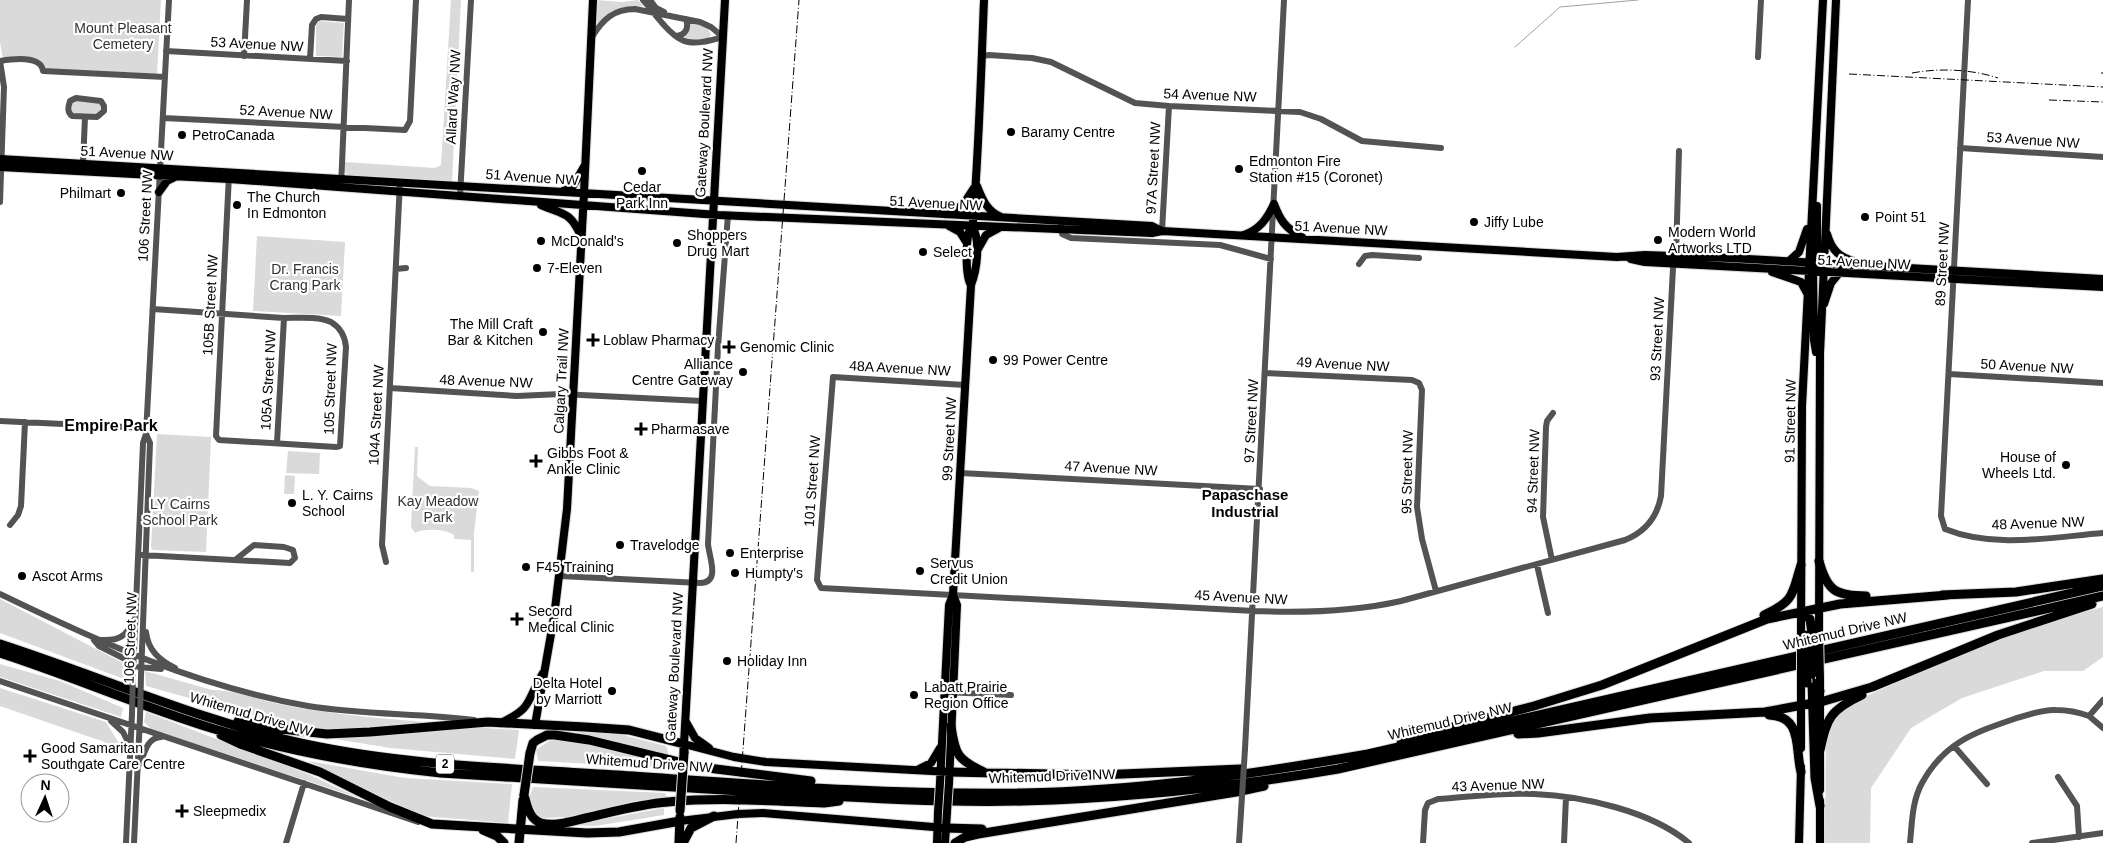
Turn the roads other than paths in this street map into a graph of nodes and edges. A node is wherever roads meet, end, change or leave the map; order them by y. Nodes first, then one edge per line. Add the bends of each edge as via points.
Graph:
1 (170, 0) edge
2 (247, 0) edge
3 (349, 0) edge
4 (416, 0) edge
5 (471, 0) edge
6 (593, 0) edge
7 (643, 0) edge
8 (650, 0) edge
9 (725, 0) edge
10 (984, 0) edge
11 (1284, 0) edge
12 (1762, 0) edge
13 (1823, 0) edge
14 (1836, 0) edge
15 (1968, 0) edge
16 (653, 11) junction
17 (679, 18) junction
18 (348, 19) junction
19 (669, 30) junction
20 (676, 36) junction
21 (592, 37) junction
22 (723, 37) junction
23 (166, 51) junction
24 (244, 56) junction
25 (982, 56) junction
26 (1758, 57) dead end
27 (310, 59) junction
28 (0, 61) edge
29 (347, 61) junction
30 (1, 72) edge
31 (165, 77) junction
32 (1169, 106) junction
33 (1279, 110) junction
34 (85, 117) junction
35 (163, 118) junction
36 (343, 128) junction
37 (1441, 148) dead end
38 (1960, 148) junction
39 (1679, 151) dead end
40 (2103, 157) edge
41 (1, 159) edge
42 (83, 163) junction
43 (586, 163) junction
44 (1, 167) edge
45 (160, 171) junction
46 (229, 175) junction
47 (177, 176) junction
48 (342, 178) junction
49 (400, 182) junction
50 (715, 182) junction
51 (1814, 182) junction
52 (976, 184) junction
53 (461, 186) junction
54 (341, 187) junction
55 (400, 191) junction
56 (159, 192) junction
57 (554, 192) junction
58 (584, 193) junction
59 (460, 196) junction
60 (0, 202) edge
61 (533, 202) junction
62 (714, 203) junction
63 (744, 204) junction
64 (1274, 204) junction
65 (584, 206) junction
66 (1812, 207) junction
67 (713, 215) junction
68 (728, 215) junction
69 (942, 216) junction
70 (973, 217) junction
71 (1008, 219) junction
72 (946, 225) junction
73 (972, 226) junction
74 (1061, 226) junction
75 (1002, 228) junction
76 (1825, 230) junction
77 (1162, 231) junction
78 (1242, 235) junction
79 (1272, 237) junction
80 (582, 238) junction
81 (1306, 239) junction
82 (1398, 244) junction
83 (712, 248) junction
84 (726, 249) junction
85 (968, 250) junction
86 (976, 253) junction
87 (1398, 257) junction
88 (1419, 258) dead end
89 (1271, 259) junction
90 (1675, 260) junction
91 (1790, 261) junction
92 (1817, 262) junction
93 (1359, 264) dead end
94 (1872, 266) junction
95 (1751, 267) junction
96 (406, 268) dead end
97 (396, 269) junction
98 (1954, 270) junction
99 (1811, 271) junction
100 (1823, 272) junction
101 (1840, 272) junction
102 (1953, 279) junction
103 (2103, 279) edge
104 (971, 285) junction
105 (2103, 288) edge
106 (1808, 294) junction
107 (153, 309) junction
108 (222, 314) junction
109 (1821, 316) junction
110 (284, 318) junction
111 (706, 346) junction
112 (718, 347) junction
113 (1820, 368) junction
114 (1266, 373) junction
115 (1949, 374) junction
116 (833, 377) joint
117 (1419, 383) joint
118 (2103, 383) edge
119 (965, 385) junction
120 (390, 388) junction
121 (574, 395) junction
122 (702, 401) junction
123 (1553, 413) dead end
124 (0, 421) edge
125 (25, 422) junction
126 (147, 431) junction
127 (277, 444) junction
128 (960, 473) junction
129 (698, 482) junction
130 (711, 483) junction
131 (1260, 488) junction
132 (10, 525) dead end
133 (1648, 525) joint
134 (1945, 529) joint
135 (2103, 533) edge
136 (138, 555) junction
137 (146, 555) junction
138 (234, 560) junction
139 (1552, 560) junction
140 (1819, 561) junction
141 (386, 562) dead end
142 (1537, 565) junction
143 (1801, 565) junction
144 (560, 576) junction
145 (2103, 579) edge
146 (692, 583) junction
147 (819, 586) joint
148 (2103, 586) edge
149 (1436, 591) junction
150 (0, 594) edge
151 (953, 595) junction
152 (1948, 595) junction
153 (2103, 598) edge
154 (1819, 608) junction
155 (1254, 611) junction
156 (1548, 612) dead end
157 (1801, 613) junction
158 (136, 617) junction
159 (144, 618) junction
160 (1808, 633) junction
161 (93, 639) junction
162 (0, 643) edge
163 (1700, 645) junction
164 (0, 654) edge
165 (134, 656) junction
166 (25, 657) junction
167 (142, 659) junction
168 (141, 667) junction
169 (133, 669) junction
170 (545, 669) junction
171 (170, 670) junction
172 (191, 677) junction
173 (1898, 678) junction
174 (0, 681) edge
175 (1810, 682) junction
176 (1820, 690) joint
177 (944, 692) junction
178 (953, 692) junction
179 (1011, 695) dead end
180 (2103, 700) edge
181 (1816, 701) junction
182 (1801, 705) junction
183 (1749, 713) junction
184 (2090, 716) junction
185 (108, 718) junction
186 (213, 720) junction
187 (685, 720) junction
188 (191, 721) junction
189 (488, 722) junction
190 (501, 722) junction
191 (131, 725) junction
192 (535, 725) junction
193 (952, 726) junction
194 (139, 728) junction
195 (2103, 728) edge
196 (1495, 735) junction
197 (166, 737) junction
198 (942, 744) junction
199 (1954, 746) junction
200 (130, 748) junction
201 (684, 749) junction
202 (1388, 750) junction
203 (1820, 750) junction
204 (530, 752) junction
205 (734, 757) junction
206 (137, 767) junction
207 (912, 770) junction
208 (1269, 771) junction
209 (945, 772) junction
210 (1801, 772) junction
211 (989, 774) junction
212 (1295, 776) junction
213 (2058, 777) dead end
214 (304, 783) junction
215 (1987, 784) dead end
216 (866, 794) junction
217 (524, 795) junction
218 (1566, 797) junction
219 (1820, 806) junction
220 (680, 816) junction
221 (714, 816) junction
222 (432, 824) junction
223 (1022, 826) junction
224 (478, 828) junction
225 (942, 828) junction
226 (520, 830) junction
227 (2103, 833) edge
228 (2079, 837) junction
229 (126, 843) edge
230 (134, 843) edge
231 (286, 843) edge
232 (504, 843) edge
233 (519, 843) edge
234 (679, 843) edge
235 (683, 843) edge
236 (937, 843) edge
237 (945, 843) edge
238 (955, 843) edge
239 (1239, 843) edge
240 (1423, 843) edge
241 (1564, 843) edge
242 (1690, 843) edge
243 (1799, 843) edge
244 (1820, 843) edge
245 (1910, 843) edge
246 (2032, 843) edge

1 - 23 street, 106 Street NW
2 - 24 street
3 - 18 street
4 - 36 street, 52 Avenue NW via 407,129
5 - 53 street, Allard Way NW
6 - 21 main road, Calgary Trail NW
7 - 16 street
8 - 17 street via 662,12
9 - 22 main road, Gateway Boulevard NW
10 - 25 main road, 99 Street NW
11 - 33 street, 97 Street NW
12 - 26 street
13 - 51 main road
14 - 76 main road
15 - 38 street, 89 Street NW
16 - 17 street
16 - 19 street
16 - 21 street via 630,9 614,12
17 - 19 street
17 - 20 street via 688,26 683,34
17 - 22 street via 704,23
18 - 27 street via 322,17 314,21
18 - 29 street
19 - 20 street
20 - 22 street via 693,43
21 - 43 main road, Calgary Trail NW
22 - 50 main road, Gateway Boulevard NW
23 - 24 street, 53 Avenue NW
23 - 31 street, 106 Street NW
24 - 27 street, 53 Avenue NW
25 - 32 street, 54 Avenue NW via 1042,59 1128,100
25 - 52 main road, 99 Street NW
27 - 29 street, 53 Avenue NW
28 - 30 street
28 - 31 street via 37,61 42,64 43,71
29 - 36 street
30 - 41 street
31 - 35 street, 106 Street NW
32 - 33 street, 54 Avenue NW
32 - 77 street, 97A Street NW
33 - 37 street, 54 Avenue NW via 1310,114 1362,141
33 - 64 street, 97 Street NW
34 - 34 street via 100,116 104,111 103,103 97,99 76,98 70,101 70,114
34 - 42 street
35 - 36 street, 52 Avenue NW
35 - 45 street, 106 Street NW
36 - 48 street
38 - 40 street, 53 Avenue NW
38 - 98 street, 89 Street NW
39 - 90 street, 93 Street NW
41 - 42 main road, 51 Avenue NW
41 - 44 street
42 - 45 main road, 51 Avenue NW
43 - 57 main road via 572,186 565,191
43 - 58 main road, Calgary Trail NW
44 - 45 main road, 51 Avenue NW
44 - 60 street
45 - 46 main road, 51 Avenue NW
45 - 47 main road, 51 Avenue NW
45 - 56 street, 106 Street NW
46 - 47 main road, 51 Avenue NW
46 - 48 main road, 51 Avenue NW
46 - 54 main road, 51 Avenue NW
46 - 108 street, 105B Street NW
47 - 56 main road via 168,180
48 - 49 main road, 51 Avenue NW
48 - 54 street
49 - 53 main road, 51 Avenue NW
49 - 55 street, 104A Street NW
50 - 62 main road, Gateway Boulevard NW
50 - 63 main road via 723,198
51 - 66 main road
51 - 92 main road via 1817,195
52 - 69 main road via 963,205
52 - 70 main road, 99 Street NW
52 - 71 main road via 992,212
53 - 57 main road, 51 Avenue NW
53 - 59 street, Allard Way NW
54 - 55 main road, 51 Avenue NW
55 - 59 main road, 51 Avenue NW
55 - 97 street, 104A Street NW
56 - 107 street, 106 Street NW
57 - 58 main road, 51 Avenue NW
58 - 62 main road, 51 Avenue NW
58 - 65 main road, Calgary Trail NW
59 - 61 main road, 51 Avenue NW
61 - 65 main road, 51 Avenue NW
61 - 80 main road via 570,217
62 - 63 main road, 51 Avenue NW
62 - 67 main road, Gateway Boulevard NW
63 - 68 main road
63 - 69 main road, 51 Avenue NW
64 - 78 main road via 1262,224
64 - 79 street, 97 Street NW
64 - 81 main road via 1284,225
65 - 67 main road, 51 Avenue NW
65 - 80 main road, Calgary Trail NW
66 - 91 main road via 1803,244 1797,256
66 - 92 main road
67 - 68 main road, 51 Avenue NW
67 - 83 main road, Gateway Boulevard NW
68 - 72 main road, 51 Avenue NW
68 - 84 street, Gateway Boulevard NW
69 - 70 main road, 51 Avenue NW
70 - 71 main road, 51 Avenue NW
70 - 73 main road, 99 Street NW
71 - 74 main road, 51 Avenue NW
72 - 73 main road, 51 Avenue NW
72 - 85 main road via 963,236
73 - 75 main road, 51 Avenue NW
73 - 85 main road, 99 Street NW
73 - 86 main road, 99 Street NW via 976,233
74 - 75 main road, 51 Avenue NW
74 - 77 main road, 51 Avenue NW via 1152,226
74 - 89 street, 51 Avenue NW via 1062,234 1071,238 1220,245
75 - 86 main road via 986,235
76 - 92 main road
76 - 94 main road via 1832,249 1839,255
77 - 78 main road, 51 Avenue NW
78 - 79 main road, 51 Avenue NW
79 - 81 main road, 51 Avenue NW
79 - 89 street, 97 Street NW
80 - 121 main road, Calgary Trail NW
81 - 82 main road, 51 Avenue NW
82 - 87 street, 51 Avenue NW
82 - 90 main road, 51 Avenue NW via 1625,257 1645,262
83 - 84 street
83 - 111 main road, Gateway Boulevard NW
84 - 112 street, Gateway Boulevard NW
85 - 104 main road, 99 Street NW via 967,274
86 - 104 main road, 99 Street NW via 975,276
87 - 88 street, 51 Avenue NW
87 - 93 street, 51 Avenue NW via 1365,256
89 - 114 street, 97 Street NW
90 - 91 main road, 51 Avenue NW
90 - 95 main road, 51 Avenue NW
90 - 133 street, 93 Street NW via 1662,490 1658,508
91 - 92 main road, 51 Avenue NW
92 - 94 main road, 51 Avenue NW
92 - 99 main road
92 - 100 main road
94 - 98 main road, 51 Avenue NW
95 - 99 main road, 51 Avenue NW
95 - 106 main road via 1797,280
96 - 97 street
97 - 120 street, 104A Street NW
98 - 102 street, 89 Street NW
98 - 103 main road, 51 Avenue NW
99 - 100 main road, 51 Avenue NW
99 - 106 main road, 91 Street NW
99 - 113 main road via 1814,340
100 - 101 main road, 51 Avenue NW
100 - 109 main road, 91 Street NW
101 - 102 main road, 51 Avenue NW
101 - 109 main road via 1831,283
102 - 105 main road, 51 Avenue NW
102 - 115 street, 89 Street NW
104 - 119 main road, 99 Street NW
106 - 143 main road, 91 Street NW via 1802,406
107 - 108 street
107 - 126 street, 106 Street NW
108 - 110 street
108 - 127 street, 105B Street NW via 216,436 218,439
109 - 113 main road, 91 Street NW
110 - 127 street, 105A Street NW
110 - 127 street, 105 Street NW via 326,321 343,333 346,347 341,443 339,446
111 - 112 street
111 - 122 main road, Gateway Boulevard NW
112 - 130 street, Gateway Boulevard NW
113 - 140 main road, 91 Street NW
114 - 117 street, 49 Avenue NW via 1412,380
114 - 131 street, 97 Street NW
115 - 118 street, 50 Avenue NW
115 - 134 street, 89 Street NW via 1941,516
116 - 119 street, 48A Avenue NW
116 - 147 street, 101 Street NW
117 - 149 street, 95 Street NW via 1422,390 1418,514
119 - 128 main road, 99 Street NW
120 - 121 street, 48 Avenue NW via 517,396
120 - 141 street, 104A Street NW via 382,545
121 - 122 street, 48 Avenue NW
121 - 144 main road, Calgary Trail NW
122 - 129 main road, Gateway Boulevard NW
123 - 139 street, 94 Street NW via 1546,427 1544,517
124 - 125 street
125 - 126 street
125 - 132 street via 21,506
126 - 136 street, 106 Street NW via 143,443
126 - 137 street, 106 Street NW via 150,443
128 - 131 street, 47 Avenue NW
128 - 151 main road, 99 Street NW
129 - 130 street
129 - 146 main road, Gateway Boulevard NW
130 - 146 street, Gateway Boulevard NW via 708,544 712,575 704,583
131 - 155 street, 97 Street NW
133 - 139 street, 45 Avenue NW via 1636,536
134 - 135 street, 48 Avenue NW via 1999,540
136 - 137 street
136 - 158 street, 106 Street NW
137 - 138 street
137 - 159 street, 106 Street NW
138 - 138 street via 290,563 295,558 293,550 284,547 254,545
139 - 142 street, 45 Avenue NW
140 - 152 highway via 1826,583 1844,594
140 - 154 main road, 91 Street NW
142 - 149 street, 45 Avenue NW
142 - 156 street
143 - 157 main road, 91 Street NW
143 - 163 highway via 1794,591 1784,604
144 - 146 street
144 - 170 main road, Calgary Trail NW
145 - 152 highway via 2016,592
146 - 187 main road, Gateway Boulevard NW
147 - 151 street, 45 Avenue NW
148 - 202 highway, Whitemud Drive NW
149 - 155 street, 45 Avenue NW via 1382,605 1345,610
150 - 161 street
151 - 155 street, 45 Avenue NW
151 - 177 main road, 99 Street NW via 949,604
151 - 178 main road, 99 Street NW via 957,605
152 - 154 highway via 1883,599
153 - 173 highway via 1998,635
153 - 196 highway, Whitemud Drive NW
154 - 157 highway
154 - 160 main road, 91 Street NW
155 - 239 street, 97 Street NW, bridge
157 - 160 highway via 1810,618
157 - 163 highway via 1767,619
158 - 161 street via 120,638
158 - 165 street, 106 Street NW
159 - 167 street, 106 Street NW
159 - 172 street via 150,649 162,661
160 - 175 highway, bridge
161 - 165 street
161 - 169 street
162 - 166 highway
163 - 202 highway via 1602,685 1413,737
164 - 166 highway
165 - 167 street
165 - 169 street, 106 Street NW
166 - 186 highway, Whitemud Drive NW / 2
166 - 188 highway, Whitemud Drive NW / 2
167 - 168 street, 106 Street NW
167 - 169 street
167 - 171 street
168 - 169 street
168 - 171 street
168 - 194 street, 106 Street NW, bridge
169 - 191 street, 106 Street NW, bridge
170 - 190 main road via 524,710
170 - 192 main road, Calgary Trail NW
171 - 172 street
172 - 189 street via 250,694 320,707
173 - 181 highway
173 - 203 highway via 1833,712 1826,723
174 - 185 street
175 - 176 main road
175 - 181 highway
175 - 182 main road
176 - 181 highway
177 - 178 street
177 - 198 main road, 99 Street NW
178 - 179 street
178 - 193 main road, 99 Street NW
180 - 184 street
181 - 182 highway
181 - 203 main road
181 - 219 highway via 1815,778
182 - 183 highway
182 - 210 main road
183 - 196 highway via 1642,718 1538,733
183 - 210 highway via 1778,715 1789,722 1795,736
184 - 195 street
184 - 199 street via 2053,709 1975,732
185 - 191 street
185 - 200 street via 123,732
186 - 189 highway via 231,719 272,728 327,734
186 - 216 highway, Whitemud Drive NW / 2 via 304,744 390,758
187 - 201 main road, Gateway Boulevard NW
187 - 205 main road via 698,741
188 - 216 highway, Whitemud Drive NW / 2 via 261,742 332,758 419,770
188 - 222 highway via 240,744 320,772
189 - 190 highway
190 - 192 highway
191 - 194 street
191 - 200 street, 106 Street NW
192 - 201 highway via 618,728
192 - 204 highway, Calgary Trail NW
193 - 209 main road, 99 Street NW
193 - 211 highway via 954,746 960,758
194 - 197 street
194 - 206 street, 106 Street NW
196 - 212 highway, Whitemud Drive NW via 1371,763
197 - 206 street via 150,741
197 - 214 street
198 - 207 main road via 931,763
198 - 209 main road, 99 Street NW
199 - 215 street
199 - 245 street via 1937,761 1921,785 1913,811
200 - 229 street, 106 Street NW
201 - 205 main road
201 - 220 highway, Gateway Boulevard NW, bridge
202 - 208 highway, Whitemud Drive NW
203 - 219 main road
204 - 216 highway via 537,740 555,735 700,767 832,784
204 - 217 highway, Calgary Trail NW, bridge
205 - 207 main road via 774,763
206 - 230 street, 106 Street NW
207 - 209 main road
208 - 211 highway
208 - 216 highway, Whitemud Drive NW via 1054,792
209 - 211 highway
209 - 225 main road, 99 Street NW, bridge via 949,783
209 - 225 main road, 99 Street NW, bridge via 940,783 938,812
210 - 243 main road
212 - 216 highway, Whitemud Drive NW via 1210,788 1082,798 956,801
212 - 223 highway via 1236,792
213 - 228 street via 2077,806
214 - 222 street
214 - 231 street
216 - 217 highway via 824,802 670,802 547,823 533,818
217 - 226 highway, Calgary Trail NW
218 - 240 street, 43 Avenue NW via 1525,794 1438,799 1428,803 1425,810
218 - 241 street
218 - 242 street, 43 Avenue NW via 1629,812 1662,825
219 - 244 main road
220 - 221 main road
220 - 226 highway via 609,832
220 - 234 highway, Gateway Boulevard NW
221 - 225 main road via 742,813 792,815
221 - 235 highway via 691,828
222 - 224 highway
223 - 225 highway
223 - 238 highway via 972,835
224 - 226 highway
224 - 232 highway via 497,836
225 - 236 main road, 99 Street NW
225 - 237 main road, 99 Street NW
226 - 233 highway, Calgary Trail NW
227 - 228 street
228 - 246 street

